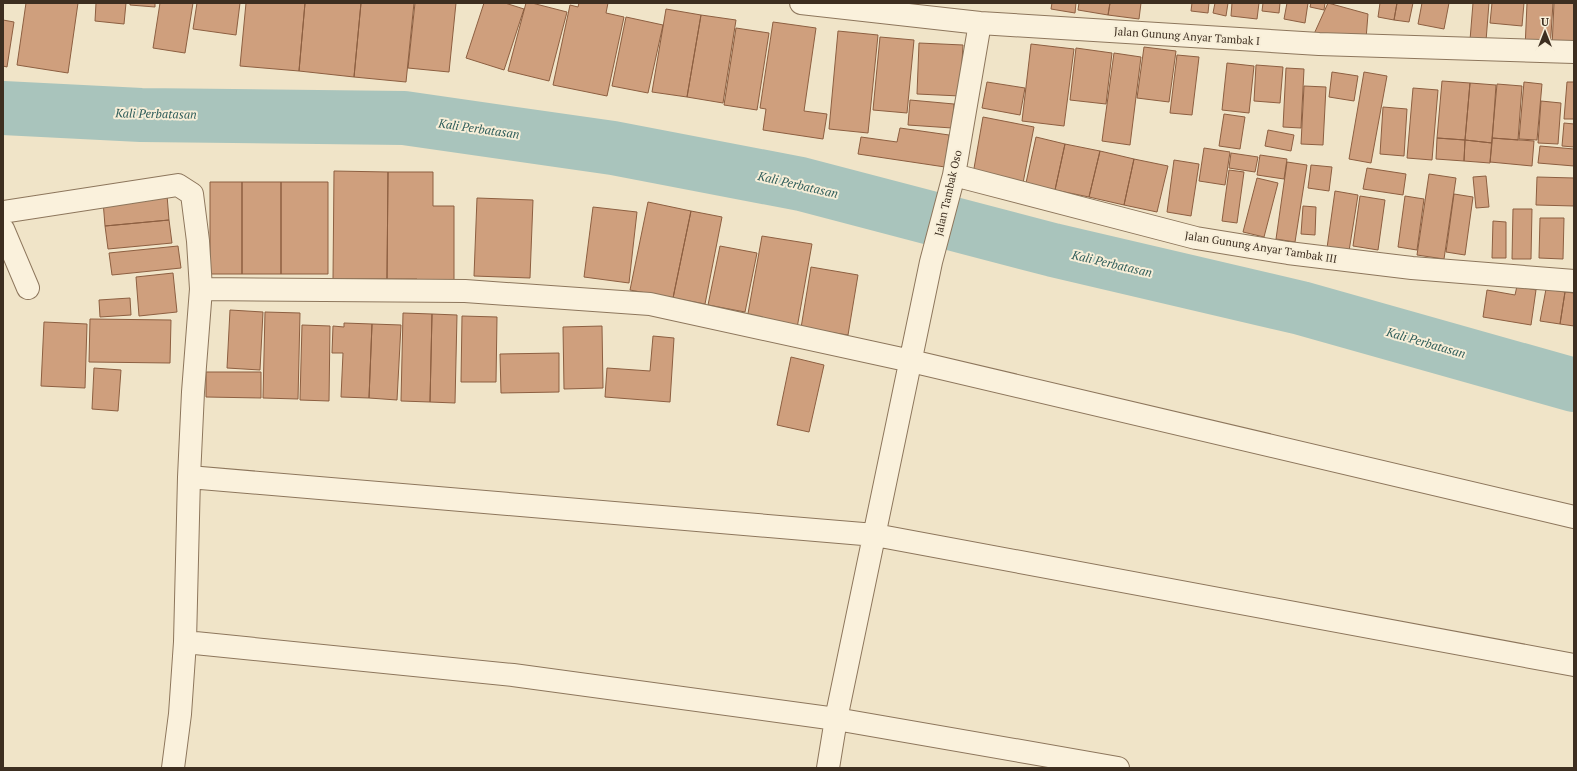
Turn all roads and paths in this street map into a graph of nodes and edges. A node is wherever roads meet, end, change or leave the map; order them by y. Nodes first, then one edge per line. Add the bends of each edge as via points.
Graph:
1 (801, 3) edge
2 (855, 6) edge
3 (980, 24) junction
4 (1574, 52) edge
5 (952, 183) junction
6 (3, 212) edge
7 (3, 229) edge
8 (1574, 281) edge
9 (28, 288) dead end
10 (201, 289) junction
11 (911, 361) junction
12 (189, 477) junction
13 (1574, 517) edge
14 (875, 535) junction
15 (185, 642) junction
16 (1574, 665) edge
17 (836, 719) junction
18 (173, 768) edge
19 (828, 768) edge
20 (1118, 768) edge

1 - 2 street, Jalan Gunung Anyar Tambak I
2 - 3 street, Jalan Gunung Anyar Tambak I
3 - 4 street, Jalan Gunung Anyar Tambak I via 1319,44
3 - 5 street, Jalan Tambak Oso
5 - 8 street, Jalan Gunung Anyar Tambak III via 1204,240 1412,268
5 - 11 street, Jalan Tambak Oso via 931,262
6 - 10 street via 178,185 192,194 194,201
7 - 9 street
10 - 11 street via 465,291 650,304
10 - 12 street
11 - 13 street
11 - 14 street, Jalan Tambak Oso
12 - 14 street
12 - 15 street
14 - 16 street
14 - 17 street, Jalan Tambak Oso
15 - 17 street via 513,675
15 - 18 street
17 - 19 street, Jalan Tambak Oso
17 - 20 street

